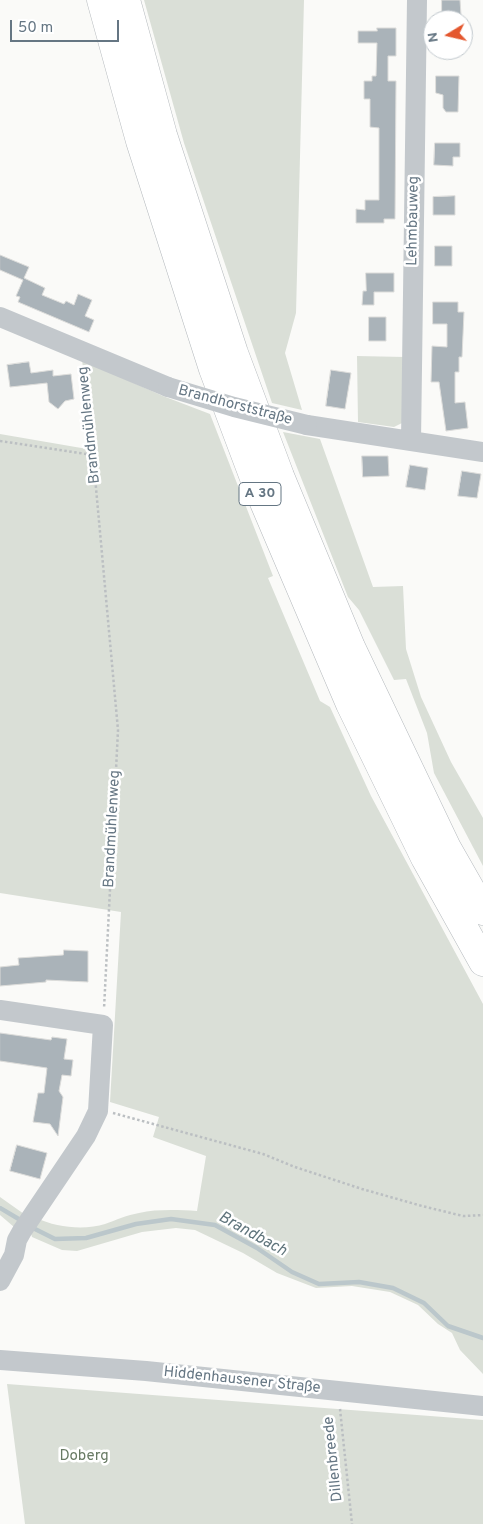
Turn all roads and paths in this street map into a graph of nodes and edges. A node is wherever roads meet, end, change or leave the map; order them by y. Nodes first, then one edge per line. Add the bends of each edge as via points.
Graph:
1 (101, 0) edge
2 (126, 0) edge
3 (417, 0) edge
4 (0, 317) edge
5 (82, 351) junction
6 (0, 441) edge
7 (411, 441) junction
8 (483, 452) edge
9 (94, 455) junction
10 (483, 912) edge
11 (483, 962) edge
12 (0, 1010) edge
13 (103, 1026) junction
14 (98, 1106) junction
15 (483, 1214) edge
16 (0, 1280) edge
17 (0, 1360) edge
18 (338, 1392) junction
19 (483, 1406) edge
20 (352, 1524) edge

1 - 11 highway, A 30 via 164,217 213,369 257,486 350,704 425,858
2 - 10 highway, A 30 via 163,135 234,353 280,476 351,647 447,848
3 - 7 street, Lehmbauweg
4 - 5 street, Brandhorststraße
5 - 7 street, Brandhorststraße, bridge via 168,387 234,407 307,425
5 - 9 path, Brandmühlenweg
6 - 9 path
7 - 8 street, Brandhorststraße
9 - 13 path, Brandmühlenweg via 118,730
12 - 13 street
13 - 14 street
14 - 15 path via 115,1114 263,1154 422,1206 462,1216
14 - 16 street via 86,1136 17,1240 14,1255
17 - 18 street, Hiddenhausener Straße via 146,1371
18 - 19 street, Hiddenhausener Straße
18 - 20 path, Dillenbreede

